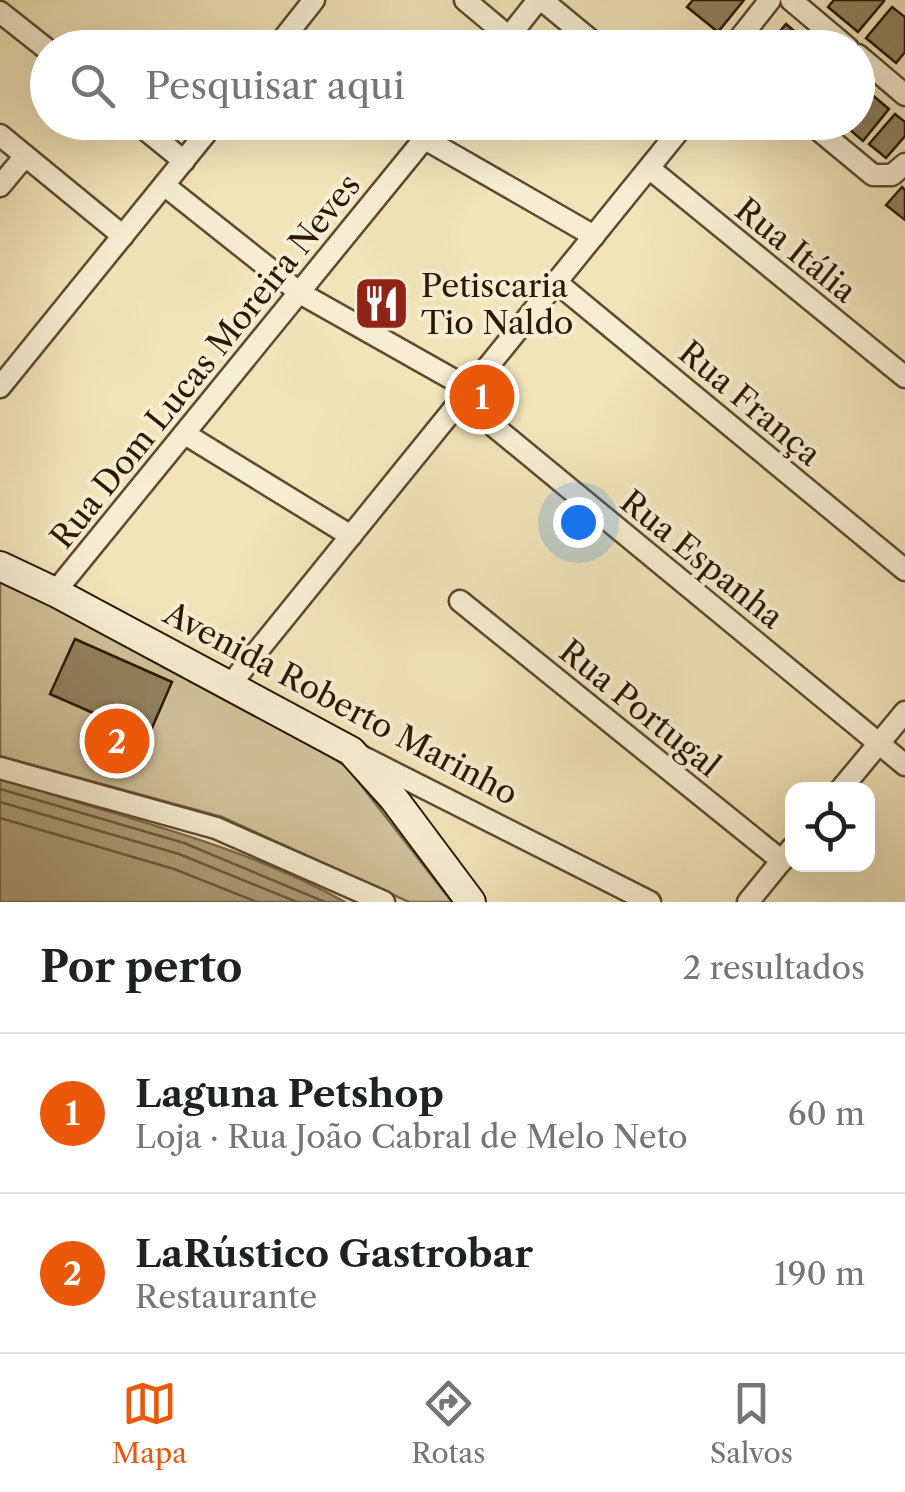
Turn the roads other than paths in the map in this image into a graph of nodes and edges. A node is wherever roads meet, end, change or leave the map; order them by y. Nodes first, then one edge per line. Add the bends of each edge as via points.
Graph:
1 (314, 0) edge
2 (466, 0) edge
3 (540, 0) edge
4 (770, 0) edge
5 (791, 0) edge
6 (0, 12) edge
7 (290, 30) edge
8 (493, 30) edge
9 (514, 30) edge
10 (578, 30) edge
11 (746, 30) edge
12 (827, 30) edge
13 (30, 36) edge
14 (875, 69) edge
15 (905, 94) edge
16 (0, 135) edge
17 (158, 140) edge
18 (201, 140) edge
19 (425, 140) edge
20 (446, 140) edge
21 (672, 140) edge
22 (831, 140) edge
23 (25, 156) junction
24 (184, 161) junction
25 (905, 164) edge
26 (649, 168) junction
27 (164, 185) junction
28 (0, 186) edge
29 (123, 236) junction
30 (594, 236) junction
31 (556, 282) junction
32 (300, 293) junction
33 (905, 377) edge
34 (0, 387) edge
35 (466, 394) junction
36 (184, 434) junction
37 (351, 536) junction
38 (0, 566) edge
39 (905, 570) edge
40 (55, 592) junction
41 (460, 601) dead end
42 (230, 686) junction
43 (905, 712) edge
44 (879, 744) junction
45 (351, 751) junction
46 (905, 765) edge
47 (0, 768) edge
48 (848, 782) edge
49 (785, 853) edge
50 (785, 857) edge
51 (384, 902) edge
52 (472, 902) edge
53 (650, 902) edge
54 (748, 902) edge

1 - 7 street
2 - 8 street
3 - 9 street
3 - 10 street
4 - 11 street
5 - 12 street
6 - 13 street
14 - 15 street
16 - 23 street
17 - 24 street
18 - 24 street
19 - 32 street, Rua Dom Lucas Moreira Neves
20 - 30 street
21 - 26 street
22 - 25 street via 873,175 892,176
23 - 28 street
23 - 29 street
24 - 27 street
26 - 30 street
26 - 33 street, Rua Itália
27 - 29 street
27 - 32 street, Rua Espanha
29 - 34 street
30 - 31 street
31 - 35 street
31 - 39 street, Rua França
32 - 35 street, Rua Espanha
32 - 36 street, Rua Dom Lucas Moreira Neves
35 - 37 street
35 - 44 street, Rua Espanha
36 - 37 street
36 - 40 street, Rua Dom Lucas Moreira Neves
37 - 42 street
38 - 40 main road, Avenida Roberto Marinho
40 - 42 main road, Avenida Roberto Marinho
41 - 49 street, Rua Portugal
42 - 45 main road, Avenida Roberto Marinho
43 - 44 street
44 - 46 street, Rua Espanha
44 - 48 street
45 - 52 main road
45 - 53 street, Avenida Roberto Marinho
47 - 51 street via 216,828
50 - 54 street

